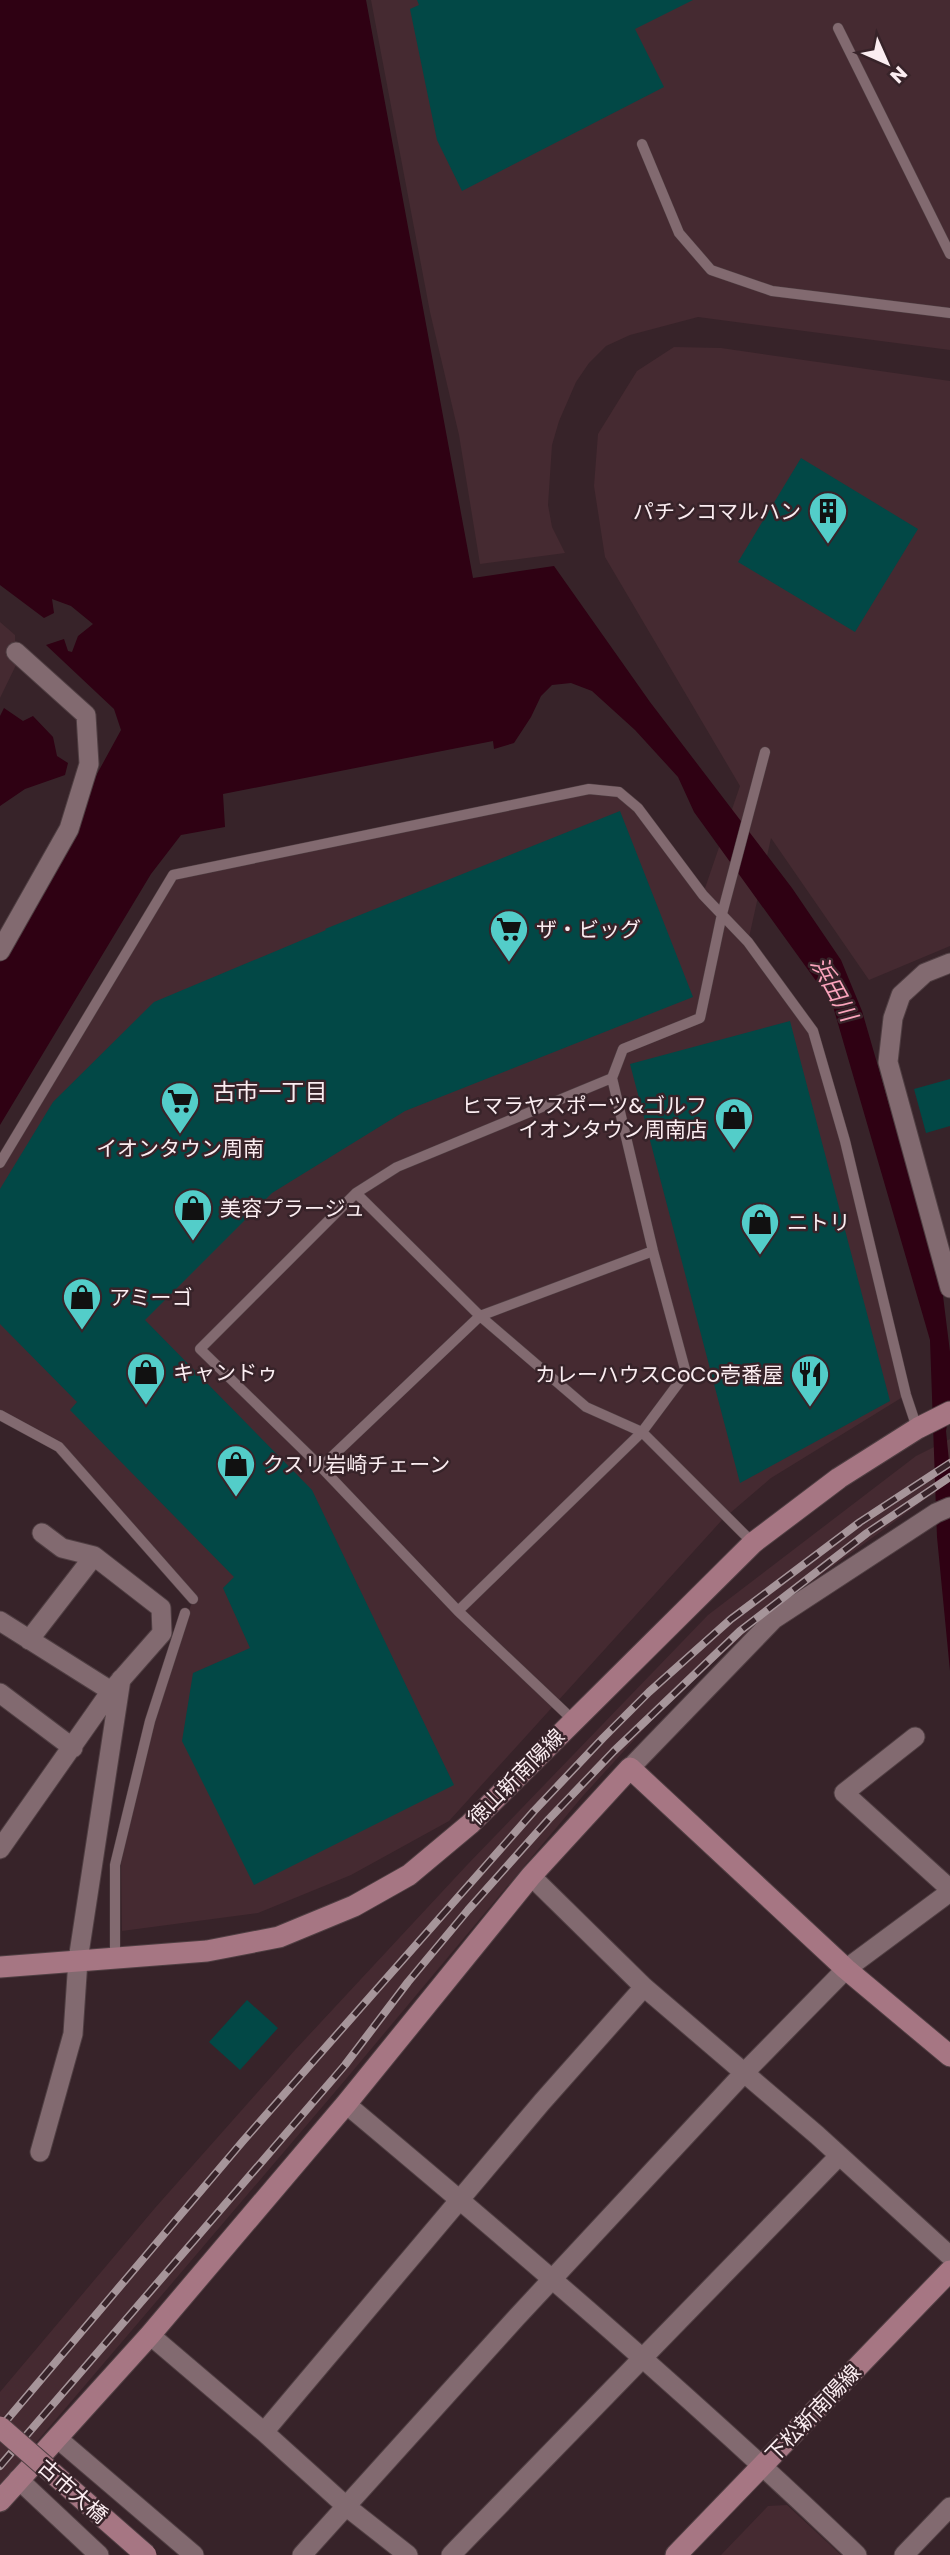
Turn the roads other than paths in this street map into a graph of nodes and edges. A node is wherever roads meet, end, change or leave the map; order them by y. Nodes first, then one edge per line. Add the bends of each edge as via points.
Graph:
1 (838, 27) dead end
2 (642, 144) dead end
3 (950, 254) edge
4 (950, 313) edge
5 (16, 652) dead end
6 (765, 752) dead end
7 (722, 914) junction
8 (0, 951) edge
9 (950, 963) edge
10 (611, 1078) junction
11 (0, 1163) edge
12 (356, 1192) junction
13 (653, 1251) junction
14 (950, 1288) edge
15 (480, 1316) junction
16 (950, 1412) edge
17 (0, 1415) edge
18 (924, 1425) junction
19 (642, 1432) junction
20 (321, 1467) junction
21 (943, 1510) edge
22 (42, 1533) dead end
23 (753, 1543) junction
24 (93, 1556) junction
25 (193, 1599) dead end
26 (458, 1611) junction
27 (185, 1613) dead end
28 (0, 1621) edge
29 (29, 1640) junction
30 (116, 1685) junction
31 (0, 1693) edge
32 (573, 1720) junction
33 (915, 1737) dead end
34 (73, 1748) junction
35 (630, 1768) junction
36 (0, 1849) edge
37 (531, 1876) junction
38 (950, 1890) edge
39 (116, 1958) junction
40 (78, 1960) junction
41 (0, 1967) edge
42 (846, 1969) junction
43 (645, 1987) junction
44 (950, 2056) edge
45 (743, 2074) junction
46 (346, 2104) junction
47 (40, 2152) dead end
48 (839, 2156) junction
49 (460, 2200) junction
50 (950, 2256) edge
51 (950, 2271) edge
52 (554, 2280) junction
53 (150, 2335) junction
54 (643, 2359) junction
55 (0, 2427) edge
56 (264, 2432) junction
57 (58, 2438) junction
58 (763, 2465) junction
59 (18, 2479) junction
60 (0, 2501) edge
61 (347, 2507) junction
62 (950, 2507) edge
63 (99, 2555) edge
64 (146, 2555) edge
65 (194, 2555) edge
66 (303, 2555) edge
67 (408, 2555) edge
68 (452, 2555) edge
69 (676, 2555) edge
70 (858, 2555) edge
71 (904, 2555) edge

1 - 3 lane
2 - 4 lane via 678,233 711,270 772,291
5 - 8 street via 86,715 89,764 69,829
6 - 7 lane
7 - 10 lane via 700,1018 623,1049
7 - 11 lane via 638,808 620,792 589,789 173,875
7 - 18 lane via 813,1031 845,1141 906,1395
9 - 14 street via 925,973 901,995 888,1062
10 - 12 lane via 397,1167
10 - 13 lane
12 - 15 lane
12 - 20 lane via 200,1349
13 - 15 lane
13 - 19 lane via 686,1373
15 - 19 lane via 586,1407
15 - 20 lane
16 - 18 street, 徳山新南陽線
17 - 25 lane via 58,1447
18 - 23 street, 徳山新南陽線 via 839,1478
19 - 23 lane
19 - 26 lane
20 - 26 lane
21 - 35 street via 774,1619
22 - 24 street via 62,1548
23 - 32 street, 徳山新南陽線
24 - 29 street
24 - 30 street via 161,1608 162,1633
26 - 32 lane
27 - 39 lane via 150,1721 115,1865
28 - 29 street
29 - 30 street
30 - 34 street
30 - 40 street
31 - 34 street
32 - 39 street, 徳山新南陽線 via 470,1824 409,1875 354,1906 279,1937 207,1951
33 - 38 street via 844,1793
34 - 36 street
35 - 37 street
35 - 42 street
37 - 43 street
37 - 46 street
38 - 42 street
39 - 40 street, 徳山新南陽線
40 - 41 street, 徳山新南陽線
40 - 47 street via 73,2034
42 - 44 street
42 - 45 street
43 - 45 street
43 - 49 street
45 - 48 street
45 - 52 street
46 - 49 street
46 - 53 street
48 - 50 street
48 - 54 street
49 - 52 street
49 - 56 street
51 - 58 street, 下松新南陽線
52 - 54 street
52 - 61 street
53 - 56 street
53 - 57 street
54 - 58 street
54 - 68 street
55 - 64 street, 古市大橋, bridge
56 - 61 street
57 - 59 street
57 - 65 street
58 - 69 street, 下松新南陽線
58 - 70 street
59 - 60 street
59 - 63 street
61 - 66 street
61 - 67 street
62 - 71 street

